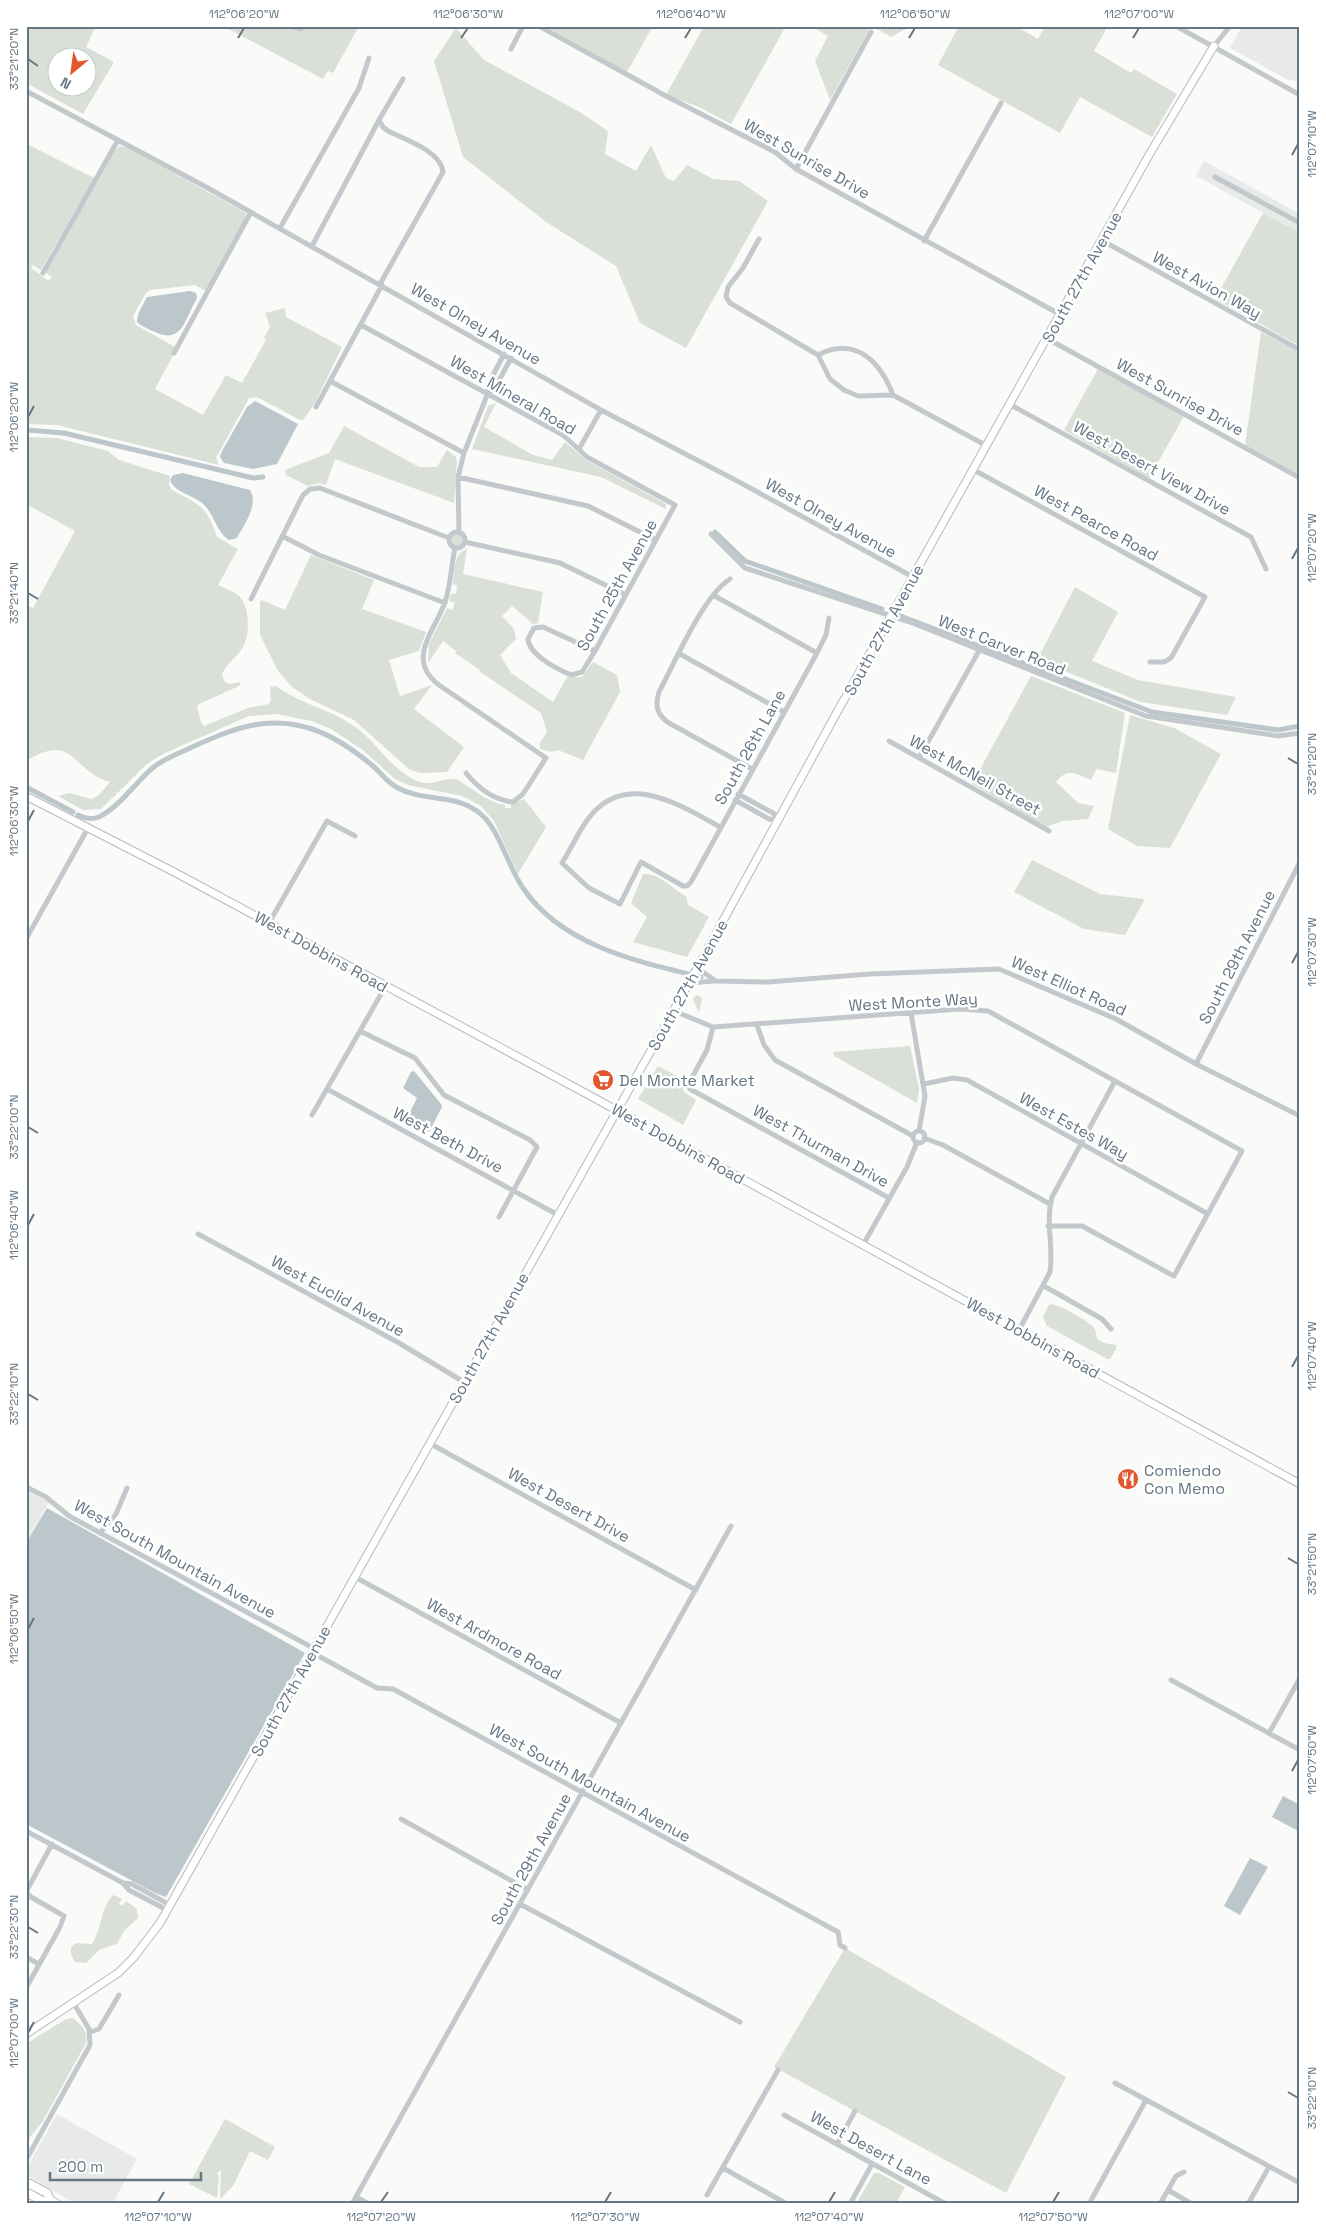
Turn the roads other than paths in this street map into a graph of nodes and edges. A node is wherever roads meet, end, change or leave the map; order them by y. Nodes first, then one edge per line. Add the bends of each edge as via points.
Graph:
1 (291, 26) edge
2 (305, 26) edge
3 (523, 26) edge
4 (540, 26) edge
5 (1176, 26) edge
6 (1230, 26) edge
7 (871, 32) dead end
8 (1214, 46) junction
9 (511, 49) dead end
10 (369, 58) dead end
11 (403, 79) dead end
12 (26, 91) edge
13 (1300, 95) edge
14 (1001, 103) dead end
15 (379, 120) junction
16 (118, 140) junction
17 (796, 169) junction
18 (1216, 177) dead end
19 (251, 212) junction
20 (1300, 223) edge
21 (280, 228) junction
22 (759, 239) dead end
23 (924, 241) junction
24 (1102, 241) junction
25 (312, 246) junction
26 (42, 273) dead end
27 (381, 284) junction
28 (1061, 315) junction
29 (361, 325) junction
30 (1048, 338) junction
31 (1300, 350) edge
32 (174, 353) dead end
33 (504, 354) junction
34 (818, 355) junction
35 (511, 358) junction
36 (493, 375) junction
37 (500, 378) junction
38 (330, 381) junction
39 (488, 394) junction
40 (893, 396) junction
41 (1010, 405) junction
42 (316, 407) dead end
43 (601, 410) junction
44 (987, 446) junction
45 (579, 449) junction
46 (464, 453) junction
47 (974, 470) junction
48 (458, 476) junction
49 (1300, 478) edge
50 (675, 505) joint
51 (459, 532) junction
52 (710, 534) dead end
53 (282, 536) junction
54 (449, 538) junction
55 (656, 540) junction
56 (465, 542) junction
57 (455, 548) junction
58 (1266, 569) dead end
59 (913, 577) junction
60 (730, 579) dead end
61 (626, 595) junction
62 (713, 595) junction
63 (251, 599) dead end
64 (445, 603) junction
65 (892, 616) junction
66 (829, 618) dead end
67 (980, 649) junction
68 (595, 651) junction
69 (817, 653) junction
70 (680, 654) junction
71 (1150, 662) dead end
72 (784, 712) junction
73 (1300, 733) edge
74 (889, 741) dead end
75 (919, 758) junction
76 (752, 769) junction
77 (466, 773) dead end
78 (738, 794) junction
79 (26, 796) edge
80 (735, 800) junction
81 (779, 820) junction
82 (720, 826) junction
83 (88, 828) junction
84 (1049, 831) dead end
85 (355, 836) dead end
86 (1300, 862) edge
87 (269, 923) junction
88 (26, 939) edge
89 (693, 975) junction
90 (716, 981) junction
91 (384, 987) junction
92 (674, 1011) junction
93 (912, 1013) junction
94 (757, 1025) junction
95 (713, 1027) junction
96 (360, 1031) junction
97 (1196, 1064) junction
98 (1115, 1081) junction
99 (924, 1084) junction
100 (327, 1089) junction
101 (617, 1111) junction
102 (312, 1115) dead end
103 (1300, 1116) edge
104 (919, 1131) junction
105 (913, 1136) junction
106 (924, 1138) junction
107 (917, 1142) junction
108 (1080, 1144) junction
109 (514, 1190) junction
110 (889, 1198) junction
111 (1050, 1204) junction
112 (558, 1214) junction
113 (1208, 1214) junction
114 (499, 1216) dead end
115 (1048, 1226) junction
116 (198, 1234) dead end
117 (863, 1245) junction
118 (1044, 1286) junction
119 (1111, 1329) dead end
120 (1019, 1330) junction
121 (464, 1382) junction
122 (429, 1443) junction
123 (1300, 1484) edge
124 (26, 1487) edge
125 (127, 1488) dead end
126 (731, 1526) dead end
127 (100, 1533) junction
128 (354, 1577) junction
129 (696, 1590) junction
130 (314, 1651) junction
131 (1300, 1678) edge
132 (1171, 1680) dead end
133 (621, 1722) junction
134 (1269, 1733) junction
135 (1298, 1749) dead end
136 (582, 1794) junction
137 (401, 1818) dead end
138 (26, 1830) edge
139 (52, 1844) junction
140 (528, 1890) junction
141 (26, 1892) edge
142 (520, 1904) junction
143 (168, 1908) junction
144 (845, 1948) dead end
145 (26, 1957) edge
146 (40, 1964) junction
147 (26, 1988) edge
148 (119, 1994) dead end
149 (73, 2002) junction
150 (740, 2022) dead end
151 (90, 2032) junction
152 (26, 2034) edge
153 (778, 2070) dead end
154 (1115, 2083) dead end
155 (1146, 2100) junction
156 (855, 2111) dead end
157 (784, 2115) dead end
158 (837, 2144) junction
159 (26, 2160) edge
160 (872, 2164) junction
161 (1269, 2167) junction
162 (723, 2168) junction
163 (1184, 2172) dead end
164 (26, 2182) edge
165 (1300, 2184) edge
166 (1168, 2190) junction
167 (26, 2192) edge
168 (707, 2195) dead end
169 (356, 2197) junction
170 (54, 2202) edge
171 (352, 2204) edge
172 (369, 2204) edge
173 (787, 2204) edge
174 (850, 2204) edge
175 (946, 2204) edge
176 (1088, 2204) edge
177 (1160, 2204) edge
178 (1192, 2204) edge
179 (1248, 2204) edge

1 - 2 street via 301,29
3 - 9 street
4 - 17 street, West Sunrise Drive via 775,152
5 - 8 street
6 - 8 street, South 27th Avenue
7 - 17 street
8 - 13 street
8 - 24 street, South 27th Avenue
10 - 21 street via 359,88
11 - 15 street
12 - 16 street, West Olney Avenue
14 - 23 street
15 - 25 street
15 - 27 street via 388,131 433,154 439,159 443,172
16 - 19 street, West Olney Avenue
16 - 26 street
17 - 23 street, West Sunrise Drive
18 - 20 street
19 - 21 street, West Olney Avenue
19 - 32 street
21 - 25 street, West Olney Avenue
22 - 34 street via 728,287 726,297 730,304
23 - 28 street, West Sunrise Drive
24 - 28 street, South 27th Avenue
24 - 31 street, West Avion Way
25 - 27 street, West Olney Avenue
27 - 29 street
27 - 33 street, West Olney Avenue
28 - 30 street, South 27th Avenue
29 - 38 street
29 - 39 street, West Mineral Road
30 - 41 street, South 27th Avenue
30 - 49 street, West Sunrise Drive
33 - 35 street, West Olney Avenue
33 - 36 street
34 - 40 street via 830,379 844,390 858,396
34 - 40 street via 842,348 873,359 885,375
35 - 37 street
35 - 43 street, West Olney Avenue
36 - 37 street
36 - 39 street
37 - 39 street
38 - 42 street
38 - 46 street
39 - 45 street, West Mineral Road via 563,435
39 - 46 street
40 - 44 street
41 - 44 street, South 27th Avenue
41 - 58 street, West Desert View Drive via 1251,537
43 - 45 street
43 - 59 street, West Olney Avenue
44 - 47 street, South 27th Avenue
45 - 50 street, West Mineral Road via 587,457
46 - 48 street
47 - 59 street, South 27th Avenue
47 - 71 street, West Pearce Road via 1205,597 1171,658 1164,662
48 - 51 street
48 - 55 street via 588,506
50 - 55 street, South 25th Avenue
51 - 54 street
51 - 56 street via 465,537
52 - 65 street, West Carver Road via 744,568
53 - 54 street via 303,495 320,488
53 - 63 street
53 - 64 street via 329,559
54 - 57 street via 449,543
55 - 61 street, South 25th Avenue
56 - 57 street via 462,547
56 - 61 street via 560,563
57 - 64 street
59 - 65 street, South 27th Avenue
60 - 62 street
61 - 68 street, South 25th Avenue
62 - 69 street
62 - 70 street
64 - 77 street via 422,656 435,682 546,758 523,794 513,802 500,800 472,781
65 - 67 street, West Carver Road
65 - 81 street, South 27th Avenue
66 - 69 street, South 26th Lane via 826,635
67 - 73 street, West Carver Road via 1146,716 1278,736
67 - 75 street
68 - 68 street, South 25th Avenue via 543,627 534,628 529,634 528,642 533,652 568,674 584,670
69 - 72 street, South 26th Lane
70 - 72 street
70 - 76 street via 660,692 657,709 668,723
72 - 76 street, South 26th Lane
74 - 75 street, West McNeil Street
75 - 84 street, West McNeil Street
76 - 78 street, South 26th Lane
78 - 80 street, South 26th Lane
78 - 81 street via 774,813
79 - 83 street, West Dobbins Road
80 - 81 street via 769,819
80 - 82 street, South 26th Lane
81 - 89 street, South 27th Avenue
82 - 82 street, South 26th Lane via 687,886 642,862 620,904 589,888 562,863 588,818 604,804 621,796 658,796
83 - 87 street, West Dobbins Road
83 - 88 street
85 - 87 street via 327,821
86 - 97 street, South 29th Avenue
87 - 91 street, West Dobbins Road
89 - 90 street
89 - 90 street, West Elliot Road
89 - 92 street, South 27th Avenue
90 - 97 street, West Elliot Road via 768,982 999,969 1116,1019
91 - 96 street
91 - 101 street, West Dobbins Road
92 - 95 street, West Monte Way
92 - 101 street, South 27th Avenue
93 - 94 street, West Monte Way
93 - 98 street, West Monte Way via 973,1009 988,1012
93 - 99 street
94 - 95 street, West Monte Way
94 - 105 street via 764,1045 775,1060
95 - 110 street, West Thurman Drive via 706,1050 688,1086
96 - 100 street
96 - 109 street via 415,1058 444,1095 530,1140 537,1147
97 - 103 street, West Elliot Road
98 - 108 street
98 - 113 street, West Monte Way via 1242,1151
99 - 104 street via 924,1108
99 - 108 street, West Estes Way via 953,1078 967,1080
100 - 102 street
100 - 109 street, West Beth Drive
101 - 112 street, South 27th Avenue
101 - 117 street, West Dobbins Road
104 - 105 street
104 - 106 street via 923,1132
105 - 107 street
106 - 107 street
106 - 111 street via 943,1145
107 - 110 street
108 - 111 street
108 - 113 street, West Estes Way
109 - 112 street, West Beth Drive
109 - 114 street
110 - 117 street
111 - 115 street
112 - 121 street, South 27th Avenue
113 - 115 street via 1174,1276 1082,1226
115 - 118 street via 1051,1262
116 - 121 street, West Euclid Avenue
117 - 120 street, West Dobbins Road
118 - 119 street via 1102,1319
118 - 120 street
120 - 123 street, West Dobbins Road
121 - 122 street, South 27th Avenue
122 - 128 street, South 27th Avenue
122 - 129 street, West Desert Drive
124 - 127 street, West South Mountain Avenue
125 - 127 street via 116,1514
126 - 129 street, South 29th Avenue
127 - 130 street, West South Mountain Avenue
128 - 130 street, South 27th Avenue
128 - 133 street, West Ardmore Road
129 - 133 street, South 29th Avenue
130 - 136 street, West South Mountain Avenue via 377,1688 393,1689
130 - 143 street, South 27th Avenue
131 - 134 street
132 - 134 street
133 - 136 street, South 29th Avenue
134 - 135 street
136 - 140 street, South 29th Avenue
136 - 144 street, West South Mountain Avenue via 838,1932 840,1945
137 - 140 street
138 - 139 street
139 - 141 street
139 - 143 street via 123,1883 132,1884
140 - 142 street, South 29th Avenue
141 - 146 street via 64,1916
142 - 150 street
142 - 169 street, South 29th Avenue
143 - 149 street, South 27th Avenue via 134,1957 118,1973
145 - 146 street
146 - 147 street
148 - 151 street via 99,2029
149 - 151 street
149 - 152 street, South 27th Avenue
151 - 159 street via 87,2050
153 - 162 street
154 - 155 street
155 - 161 street
155 - 176 street
156 - 158 street
157 - 158 street, West Desert Lane
158 - 160 street, West Desert Lane
160 - 174 street
160 - 175 street, West Desert Lane
161 - 165 street
161 - 179 street
162 - 168 street
162 - 173 street
163 - 166 street via 1176,2176
164 - 170 main road via 46,2193
166 - 177 street
166 - 178 street
167 - 170 main road via 44,2202
169 - 171 street, South 29th Avenue
169 - 172 street

